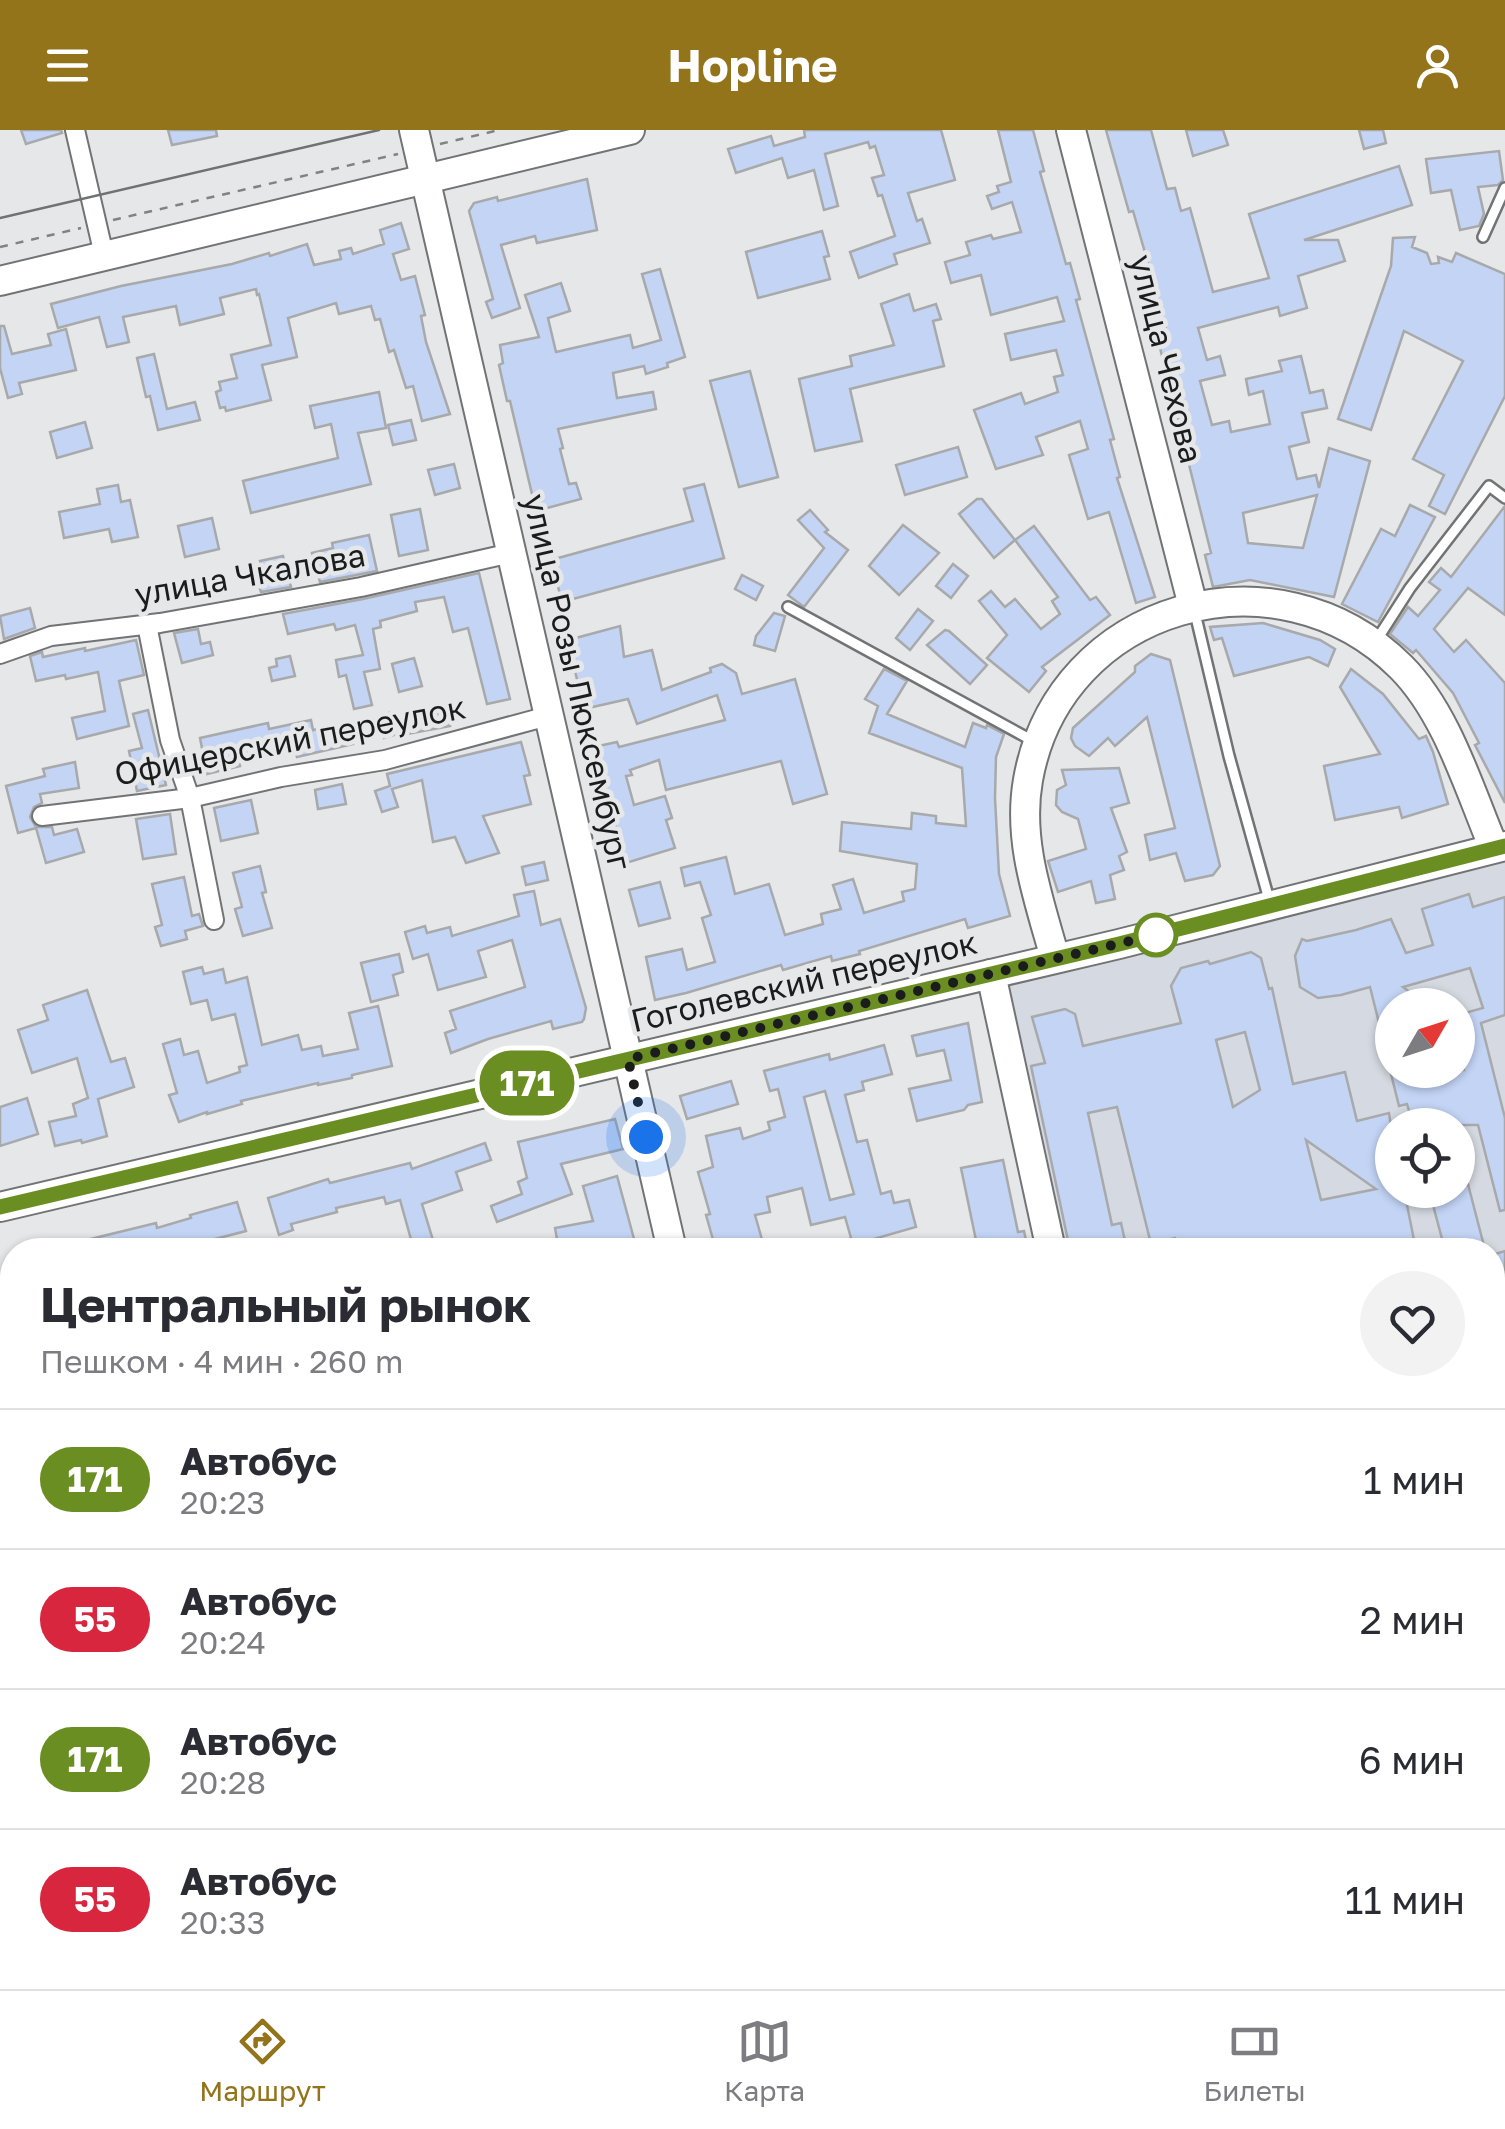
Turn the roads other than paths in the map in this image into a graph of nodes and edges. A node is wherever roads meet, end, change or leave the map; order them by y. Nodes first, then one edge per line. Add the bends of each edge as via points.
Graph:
1 (75, 130) edge
2 (630, 130) edge
3 (1071, 130) edge
4 (417, 140) edge
5 (426, 178) junction
6 (1505, 188) edge
7 (1482, 237) dead end
8 (104, 255) junction
9 (0, 281) edge
10 (1505, 498) edge
11 (511, 553) junction
12 (1193, 606) junction
13 (788, 607) dead end
14 (147, 625) junction
15 (1374, 644) junction
16 (0, 654) edge
17 (548, 716) junction
18 (1038, 744) junction
19 (190, 798) junction
20 (42, 816) dead end
21 (1499, 847) edge
22 (1271, 905) junction
23 (214, 920) dead end
24 (1055, 958) junction
25 (991, 974) junction
26 (628, 1059) junction
27 (0, 1207) edge
28 (669, 1238) edge
29 (1048, 1238) edge

1 - 8 street
2 - 5 main road
3 - 12 main road, улица Чехова
4 - 5 main road, улица Розы Люксембург
5 - 8 main road
5 - 11 main road, улица Розы Люксембург
6 - 7 lane
8 - 9 main road
10 - 15 lane via 1489,486
11 - 14 street, улица Чкалова
11 - 17 main road, улица Розы Люксембург
12 - 15 main road via 1272,602 1326,617
12 - 18 main road via 1163,615 1100,653 1053,710
12 - 22 lane
13 - 18 lane
14 - 16 street, улица Чкалова via 51,636
14 - 19 street via 170,740
15 - 21 main road via 1425,697
17 - 19 street, Офицерский переулок via 385,760
17 - 26 main road, улица Розы Люксембург
18 - 24 main road via 1024,816
19 - 20 street, Офицерский переулок
19 - 23 street
21 - 22 main road, Гоголевский переулок
22 - 24 main road, Гоголевский переулок
24 - 25 main road, Гоголевский переулок
25 - 26 main road, Гоголевский переулок
25 - 29 main road
26 - 27 main road, Гоголевский переулок
26 - 28 main road, улица Розы Люксембург

